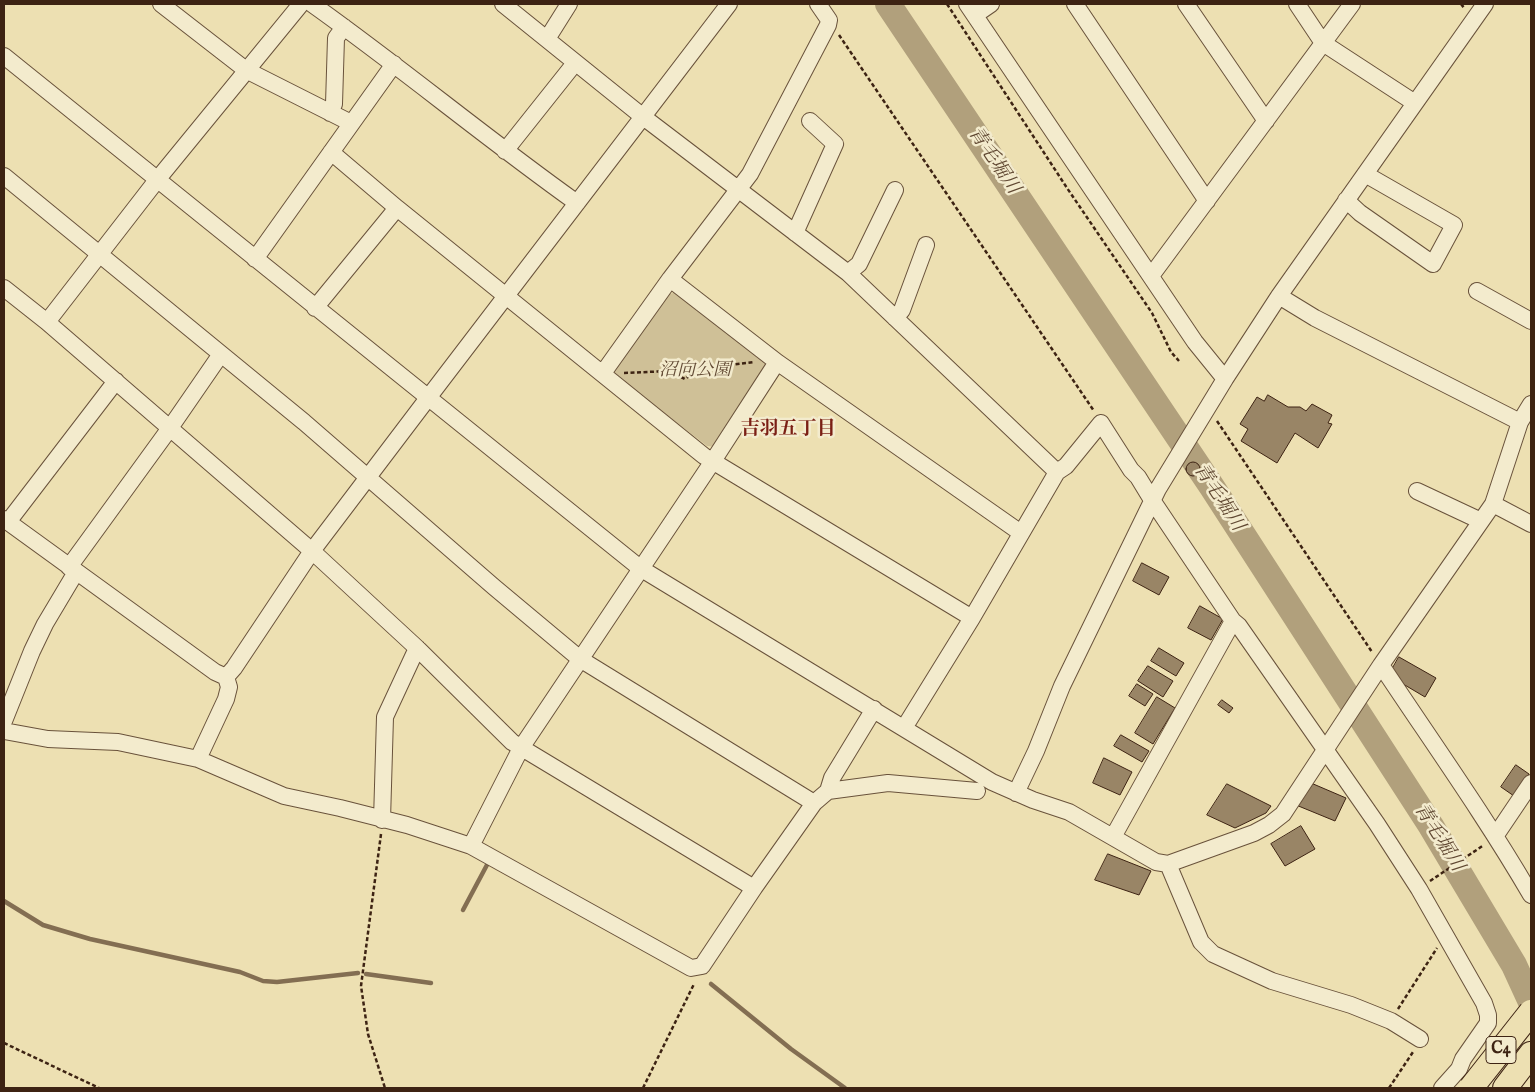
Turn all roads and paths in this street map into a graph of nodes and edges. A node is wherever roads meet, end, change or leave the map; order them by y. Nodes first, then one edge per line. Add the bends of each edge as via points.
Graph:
1 (161, 4) edge
2 (301, 4) edge
3 (312, 4) edge
4 (504, 4) edge
5 (569, 4) edge
6 (729, 4) edge
7 (818, 4) edge
8 (947, 4) edge
9 (991, 4) edge
10 (1076, 4) edge
11 (1186, 4) edge
12 (1297, 4) edge
13 (1352, 4) edge
14 (1485, 4) edge
15 (971, 9) edge
16 (829, 20) junction
17 (344, 27) junction
18 (547, 39) junction
19 (1324, 43) junction
20 (4, 56) edge
21 (575, 63) junction
22 (394, 64) junction
23 (246, 70) junction
24 (1415, 103) junction
25 (330, 113) junction
26 (642, 116) junction
27 (810, 121) dead end
28 (1266, 121) junction
29 (351, 123) junction
30 (505, 151) junction
31 (331, 152) junction
32 (1365, 174) junction
33 (4, 176) edge
34 (157, 180) junction
35 (739, 189) junction
36 (895, 190) dead end
37 (1346, 200) junction
38 (1207, 201) junction
39 (577, 203) junction
40 (397, 208) junction
41 (795, 233) junction
42 (926, 245) dead end
43 (101, 254) junction
44 (255, 259) junction
45 (848, 273) junction
46 (1151, 276) junction
47 (670, 279) junction
48 (4, 288) edge
49 (1477, 291) dead end
50 (507, 296) junction
51 (1279, 296) junction
52 (315, 308) junction
53 (894, 318) junction
54 (1531, 321) edge
55 (47, 322) junction
56 (221, 354) junction
57 (1179, 361) dead end
58 (777, 362) junction
59 (699, 369) junction
60 (668, 371) junction
61 (603, 373) junction
62 (1225, 379) junction
63 (116, 381) junction
64 (428, 398) junction
65 (1531, 404) edge
66 (1211, 417) junction
67 (1520, 422) junction
68 (1101, 423) junction
69 (170, 428) junction
70 (713, 461) junction
71 (1057, 472) junction
72 (369, 478) junction
73 (1417, 491) dead end
74 (1155, 495) junction
75 (1493, 504) junction
76 (6, 520) edge
77 (1482, 521) junction
78 (1531, 524) edge
79 (1021, 533) junction
80 (312, 552) junction
81 (640, 568) junction
82 (73, 570) junction
83 (972, 618) junction
84 (1233, 622) junction
85 (417, 648) junction
86 (580, 659) junction
87 (1379, 664) junction
88 (226, 677) junction
89 (874, 709) junction
90 (4, 721) edge
91 (904, 728) junction
92 (4, 731) edge
93 (1326, 747) junction
94 (521, 748) junction
95 (198, 759) junction
96 (1531, 782) edge
97 (828, 791) junction
98 (977, 791) dead end
99 (1016, 793) junction
100 (814, 803) junction
101 (382, 820) junction
102 (1113, 837) junction
103 (1494, 837) junction
104 (471, 846) junction
105 (1168, 864) junction
106 (1423, 886) dead end
107 (754, 888) junction
108 (1531, 894) edge
109 (1445, 934) junction
110 (702, 966) junction
111 (1531, 1012) edge
112 (1391, 1021) junction
113 (1420, 1039) dead end
114 (4, 1043) edge
115 (1412, 1054) dead end
116 (1531, 1054) edge
117 (1465, 1078) edge
118 (99, 1088) edge
119 (385, 1088) edge
120 (643, 1088) edge
121 (1389, 1088) edge
122 (1442, 1088) edge
123 (1496, 1088) edge
124 (1505, 1088) edge

1 - 23 street
2 - 23 street
3 - 17 street
4 - 18 street
5 - 18 street
6 - 26 street
7 - 16 street
8 - 57 path via 1152,313 1171,352
9 - 15 street
10 - 38 street
11 - 28 street
12 - 19 street
13 - 19 street
14 - 24 street
15 - 46 street
16 - 35 street via 750,174
16 - 68 path
17 - 22 street
17 - 25 street via 336,38 334,104
18 - 21 street
19 - 24 street
19 - 28 street
20 - 34 street
21 - 26 street
21 - 30 street
22 - 29 street
22 - 30 street
23 - 25 street
23 - 34 street
24 - 32 street
25 - 29 street
26 - 35 street
26 - 39 street
27 - 41 street via 834,144
28 - 38 street
29 - 31 street
30 - 39 street
31 - 40 street
31 - 44 street
32 - 37 street
32 - 37 street via 1454,225 1433,264
33 - 43 street
34 - 43 street
34 - 44 street
35 - 41 street
35 - 47 street
36 - 45 street via 859,264
37 - 51 street
38 - 46 street
39 - 50 street
40 - 50 street
40 - 52 street
41 - 45 street
42 - 53 street via 902,310
43 - 55 street
43 - 56 street
44 - 52 street
45 - 53 street
46 - 62 street via 1195,342
47 - 58 street
47 - 61 street
48 - 55 street
49 - 54 street
50 - 61 street
50 - 64 street
51 - 62 street
51 - 67 street via 1315,318
52 - 64 street
53 - 71 street
55 - 63 street
56 - 69 street
56 - 72 street
58 - 59 path
58 - 70 street
58 - 79 street
59 - 60 path via 685,378
59 - 60 path via 684,361
60 - 61 path
61 - 70 street
62 - 66 street
63 - 69 street
63 - 76 street
64 - 72 street
64 - 81 street
65 - 67 street
66 - 74 street
66 - 87 path
67 - 75 street
68 - 71 street via 1066,466
68 - 74 street via 1131,470
69 - 80 street
69 - 82 street
70 - 81 street
70 - 83 street
71 - 79 street
72 - 80 street
72 - 86 street
73 - 77 street
74 - 84 street
74 - 99 street via 1062,686
75 - 77 street
75 - 78 street
76 - 82 street
77 - 87 street
79 - 83 street
80 - 85 street
80 - 88 street
81 - 86 street
81 - 89 street
82 - 88 street
82 - 90 street via 32,651
83 - 91 street
84 - 93 street
84 - 102 street
85 - 94 street
85 - 101 street via 386,717
86 - 94 street
86 - 100 street
87 - 93 street
87 - 103 street
88 - 95 street via 229,687 226,699
89 - 91 street
89 - 97 street via 832,778
91 - 99 street via 992,782
92 - 95 street via 48,739 118,742
93 - 105 street via 1277,820 1254,833
93 - 109 street
94 - 104 street
94 - 107 street
95 - 101 street via 284,796
96 - 103 street
97 - 98 street via 888,783
97 - 100 street
99 - 102 street via 1069,812
100 - 107 street
101 - 104 street
101 - 119 path via 361,986 368,1034
102 - 105 street via 1156,862
103 - 106 path
103 - 108 street
104 - 110 street via 691,968
105 - 112 street via 1201,942 1212,954 1272,981
107 - 110 street
109 - 112 path
109 - 117 street via 1488,1015 1488,1023 1462,1059
110 - 120 path
111 - 117 highway, C4, bridge
112 - 113 street
114 - 118 path
115 - 121 path
116 - 124 highway, C4
117 - 122 street
117 - 123 street via 1466,1067 1471,1068

